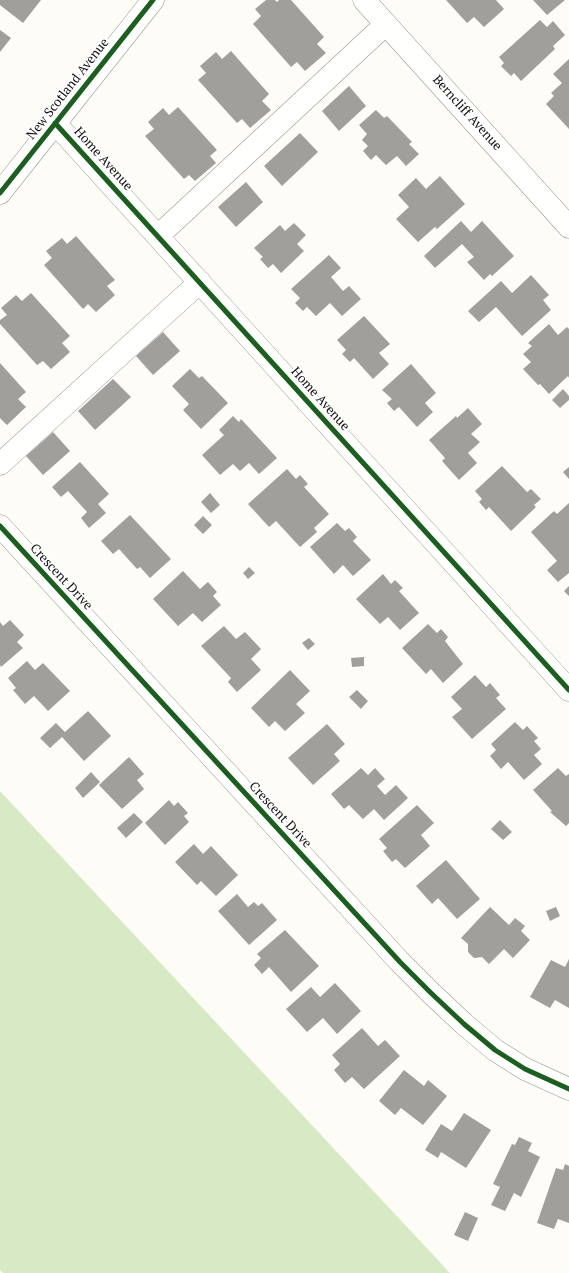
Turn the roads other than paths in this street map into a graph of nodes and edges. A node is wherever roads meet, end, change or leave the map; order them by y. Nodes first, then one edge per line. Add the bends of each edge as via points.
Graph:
1 (153, 0) edge
2 (364, 0) edge
3 (386, 24) junction
4 (55, 123) junction
5 (0, 192) edge
6 (569, 227) edge
7 (158, 236) junction
8 (200, 282) junction
9 (0, 464) edge
10 (0, 526) edge
11 (569, 690) edge
12 (569, 1089) edge

1 - 4 street, New Scotland Avenue
2 - 3 street, Berncliff Avenue
3 - 6 street, Berncliff Avenue
3 - 7 street
4 - 5 street, New Scotland Avenue
4 - 7 street, Home Avenue
7 - 8 street, Home Avenue
8 - 9 street
8 - 11 street, Home Avenue
10 - 12 street, Crescent Drive via 431,993 495,1050 525,1069

